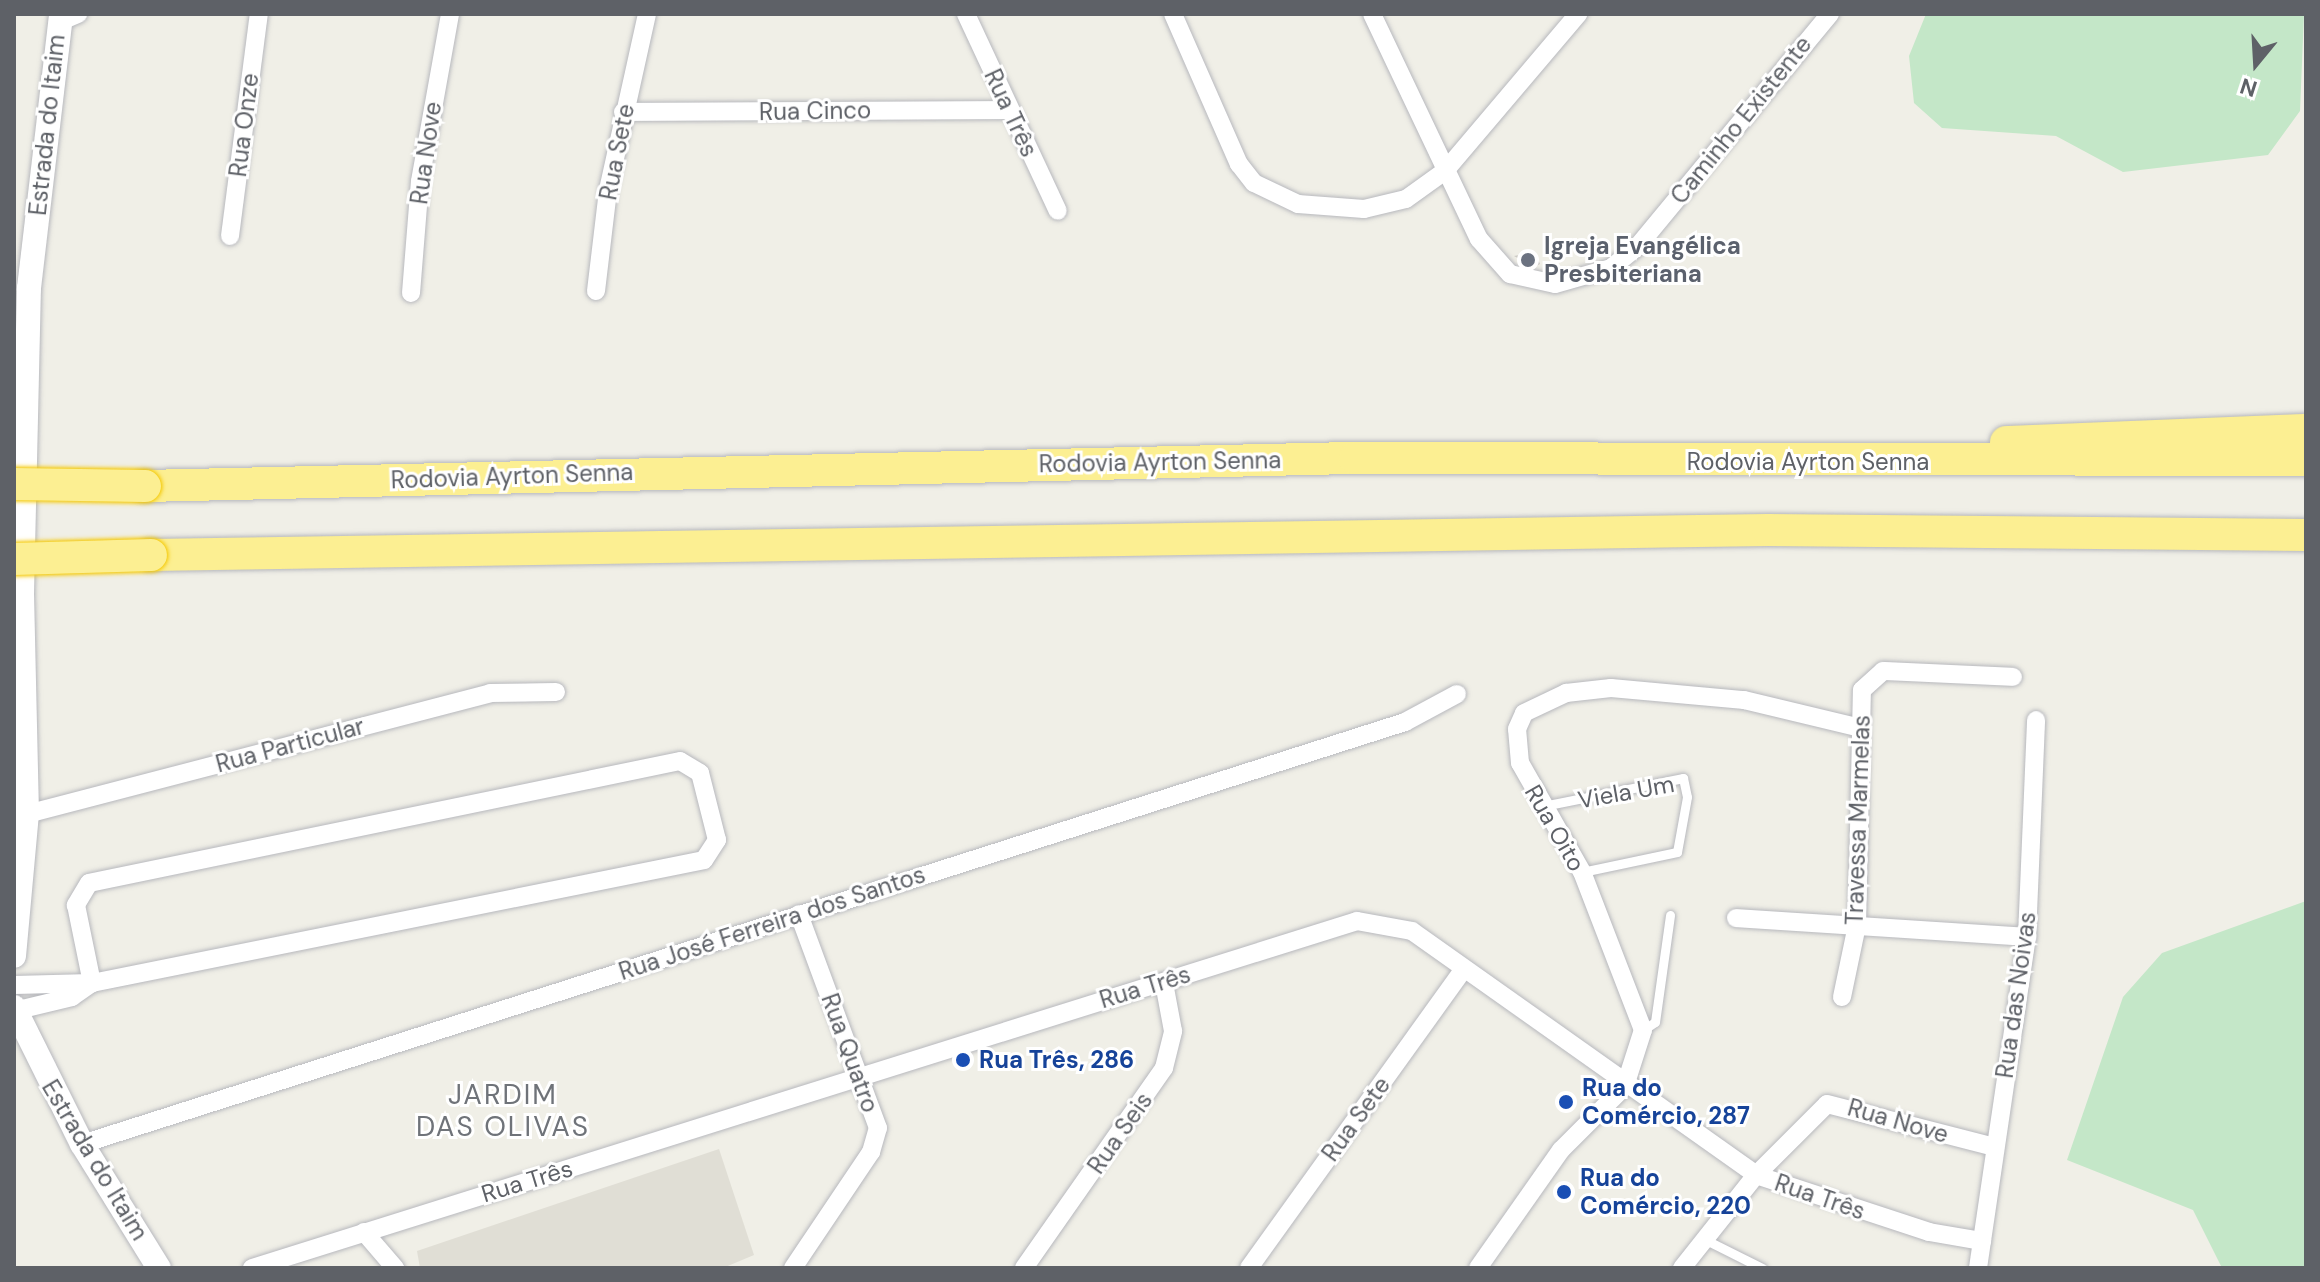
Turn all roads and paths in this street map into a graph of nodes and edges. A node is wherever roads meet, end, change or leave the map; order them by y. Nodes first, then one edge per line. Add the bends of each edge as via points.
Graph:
1 (259, 14) edge
2 (450, 14) edge
3 (647, 14) edge
4 (966, 14) edge
5 (1173, 14) edge
6 (1372, 14) edge
7 (1578, 14) edge
8 (1830, 14) edge
9 (66, 17) edge
10 (1007, 110) junction
11 (623, 112) junction
12 (1445, 171) junction
13 (1058, 211) dead end
14 (230, 236) dead end
15 (596, 291) dead end
16 (411, 293) dead end
17 (2306, 430) edge
18 (2306, 460) edge
19 (1847, 463) junction
20 (14, 484) edge
21 (2306, 535) edge
22 (14, 559) edge
23 (2013, 677) dead end
24 (556, 692) dead end
25 (1457, 694) dead end
26 (2036, 720) dead end
27 (1861, 728) junction
28 (1543, 806) junction
29 (27, 814) junction
30 (1582, 872) junction
31 (799, 914) junction
32 (1670, 915) dead end
33 (1736, 918) dead end
34 (1857, 925) junction
35 (2027, 937) junction
36 (14, 956) edge
37 (1464, 969) junction
38 (92, 983) junction
39 (1164, 983) junction
40 (14, 985) edge
41 (1842, 997) dead end
42 (14, 1009) edge
43 (1643, 1030) junction
44 (858, 1077) junction
45 (1625, 1086) junction
46 (82, 1144) junction
47 (1994, 1147) junction
48 (1756, 1175) junction
49 (364, 1232) junction
50 (1703, 1239) junction
51 (1982, 1241) junction
52 (159, 1268) edge
53 (252, 1268) edge
54 (395, 1268) edge
55 (793, 1268) edge
56 (1024, 1268) edge
57 (1249, 1268) edge
58 (1478, 1268) edge
59 (1682, 1268) edge
60 (1762, 1268) edge
61 (1978, 1268) edge

1 - 14 street, Rua Onze
2 - 16 street, Rua Nove via 420,181
3 - 11 street, Rua Sete
4 - 10 street, Rua Três
5 - 12 street via 1239,164 1264,193 1310,206 1364,209 1406,199
6 - 12 street, Caminho Existente
7 - 12 street
8 - 12 street, Caminho Existente via 1638,246 1611,268 1555,284 1510,274 1479,239
9 - 29 street, Estrada do Itaim via 29,288 22,594
10 - 11 street, Rua Cinco
10 - 13 street, Rua Três
11 - 15 street, Rua Sete
17 - 19 highway via 1990,443
18 - 19 highway, Rodovia Ayrton Senna
19 - 20 highway, Rodovia Ayrton Senna, bridge via 1355,458 145,486
21 - 22 highway, bridge via 1768,530
23 - 27 street, Travessa Marmelas via 1883,671 1862,690
24 - 29 street, Rua Particular via 490,693
25 - 31 street, Rua José Ferreira dos Santos via 1405,722
26 - 35 street, Rua das Noivas
27 - 28 street, Rua Oito via 1744,700 1611,688 1566,693 1538,702 1517,729 1520,763
27 - 34 street, Travessa Marmelas
28 - 30 street, Rua Oito
28 - 30 lane, Viela Um via 1683,778 1687,797 1677,852
29 - 36 street, Estrada do Itaim
30 - 43 street, Rua Oito
31 - 44 street, Rua Quatro
31 - 46 street, Rua José Ferreira dos Santos
32 - 43 lane via 1655,1022
33 - 34 street
34 - 35 street
34 - 41 street, Travessa Marmelas
35 - 47 street, Rua das Noivas
37 - 39 street, Rua Três via 1412,931 1357,921
37 - 45 street, Rua Três
37 - 57 street, Rua Sete
38 - 38 street via 704,860 717,840 700,773 680,761 89,883 76,905
38 - 40 street
38 - 42 street via 72,997
39 - 44 street, Rua Três
39 - 56 street, Rua Seis via 1173,1031 1164,1068
42 - 46 street, Estrada do Itaim
43 - 45 street
44 - 49 street, Rua Três
44 - 55 street, Rua Quatro via 876,1120 875,1141
45 - 48 street, Rua Três
45 - 58 street via 1561,1150
46 - 52 street, Estrada do Itaim
47 - 48 street, Rua Nove via 1827,1104
47 - 51 street, Rua das Noivas
48 - 50 street, Rua Nove
48 - 51 street, Rua Três via 1929,1232
49 - 53 street, Rua Três
49 - 54 street
50 - 59 street, Rua Nove
50 - 60 lane
51 - 61 street, Rua das Noivas

